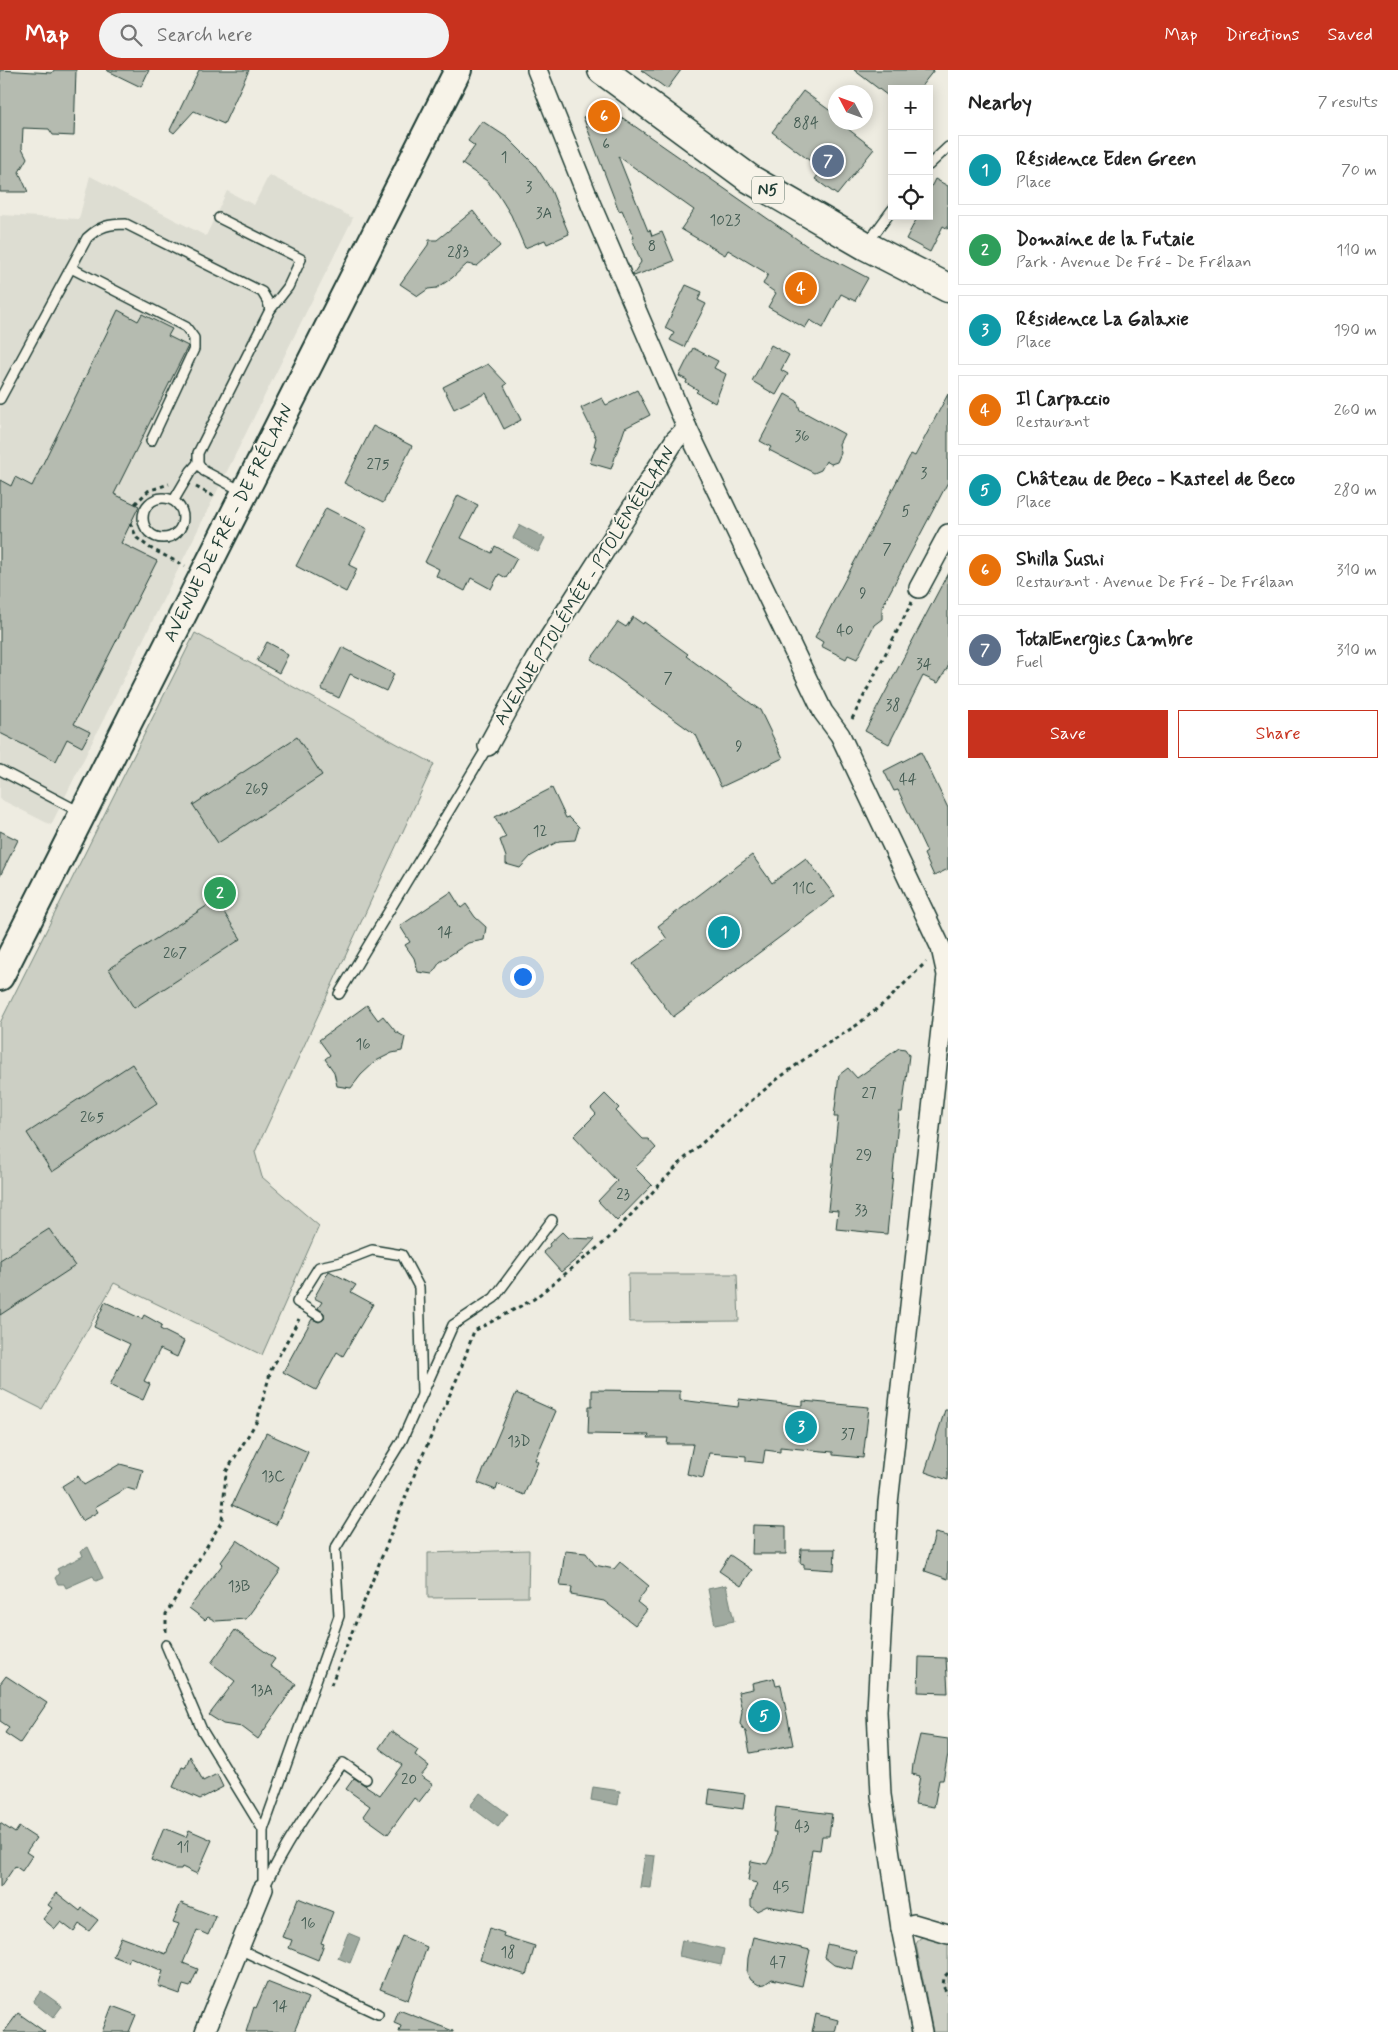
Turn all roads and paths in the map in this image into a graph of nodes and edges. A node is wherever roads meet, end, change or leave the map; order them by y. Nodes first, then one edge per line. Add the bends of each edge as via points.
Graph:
1 (458, 70) edge
2 (537, 70) edge
3 (602, 70) edge
4 (948, 148) edge
5 (933, 161) edge
6 (888, 216) edge
7 (219, 218) dead end
8 (866, 246) junction
9 (71, 268) junction
10 (948, 288) edge
11 (270, 310) junction
12 (0, 399) edge
13 (687, 428) junction
14 (151, 441) dead end
15 (198, 463) junction
16 (244, 492) junction
17 (174, 500) junction
18 (130, 523) dead end
19 (948, 534) edge
20 (182, 565) dead end
21 (919, 588) joint
22 (840, 735) junction
23 (488, 746) joint
24 (0, 770) edge
25 (83, 813) junction
26 (944, 944) edge
27 (0, 977) edge
28 (340, 994) dead end
29 (552, 1220) dead end
30 (305, 1307) junction
31 (319, 1316) dead end
32 (422, 1396) junction
33 (166, 1645) joint
34 (331, 1686) dead end
35 (366, 1779) dead end
36 (262, 1830) junction
37 (263, 1889) junction
38 (901, 1928) junction
39 (948, 1934) edge
40 (239, 1950) junction
41 (948, 1973) edge
42 (948, 1994) edge
43 (378, 2014) dead end
44 (205, 2032) edge
45 (922, 2032) edge

1 - 16 main road, AVENUE DE FRÉ - DE FRÉLAAN
2 - 13 street
3 - 8 main road, N5 via 750,179
4 - 5 lane
6 - 8 lane
7 - 11 lane via 301,259 288,287
8 - 10 main road, N5
9 - 11 lane via 87,238 97,228 126,224 262,292
9 - 12 lane
9 - 14 lane via 186,327 194,338 194,349
11 - 15 lane via 198,453
13 - 22 street via 824,712
13 - 23 street, AVENUE PTOLÉMÉE - PTOLÉMÉELAAN via 675,440 535,660
15 - 16 lane via 204,471
15 - 17 lane
16 - 25 main road, AVENUE DE FRÉ - DE FRÉLAAN
17 - 17 lane via 156,498 148,503 142,520 152,535 170,537 183,525 181,507
18 - 20 path via 137,538
19 - 21 street
21 - 22 path via 850,723
22 - 26 street
23 - 28 lane
24 - 25 lane
25 - 27 main road, AVENUE DE FRÉ - DE FRÉLAAN
26 - 34 path via 888,1000 775,1081 691,1152 606,1241 534,1300 474,1331
26 - 38 street via 947,975 888,1502 877,1711 880,1795
29 - 32 lane via 494,1298 453,1325
30 - 31 lane
30 - 32 lane via 297,1302 319,1268 372,1250 402,1255 419,1287
30 - 33 path via 271,1370 256,1421 226,1472 222,1521 166,1614
32 - 36 lane via 402,1440 335,1549 339,1616
33 - 36 lane via 202,1730
35 - 37 lane via 343,1763 286,1844
36 - 37 lane
37 - 40 street
38 - 39 street via 914,1924
38 - 45 street
40 - 43 lane
40 - 44 street
41 - 42 path via 943,1986

